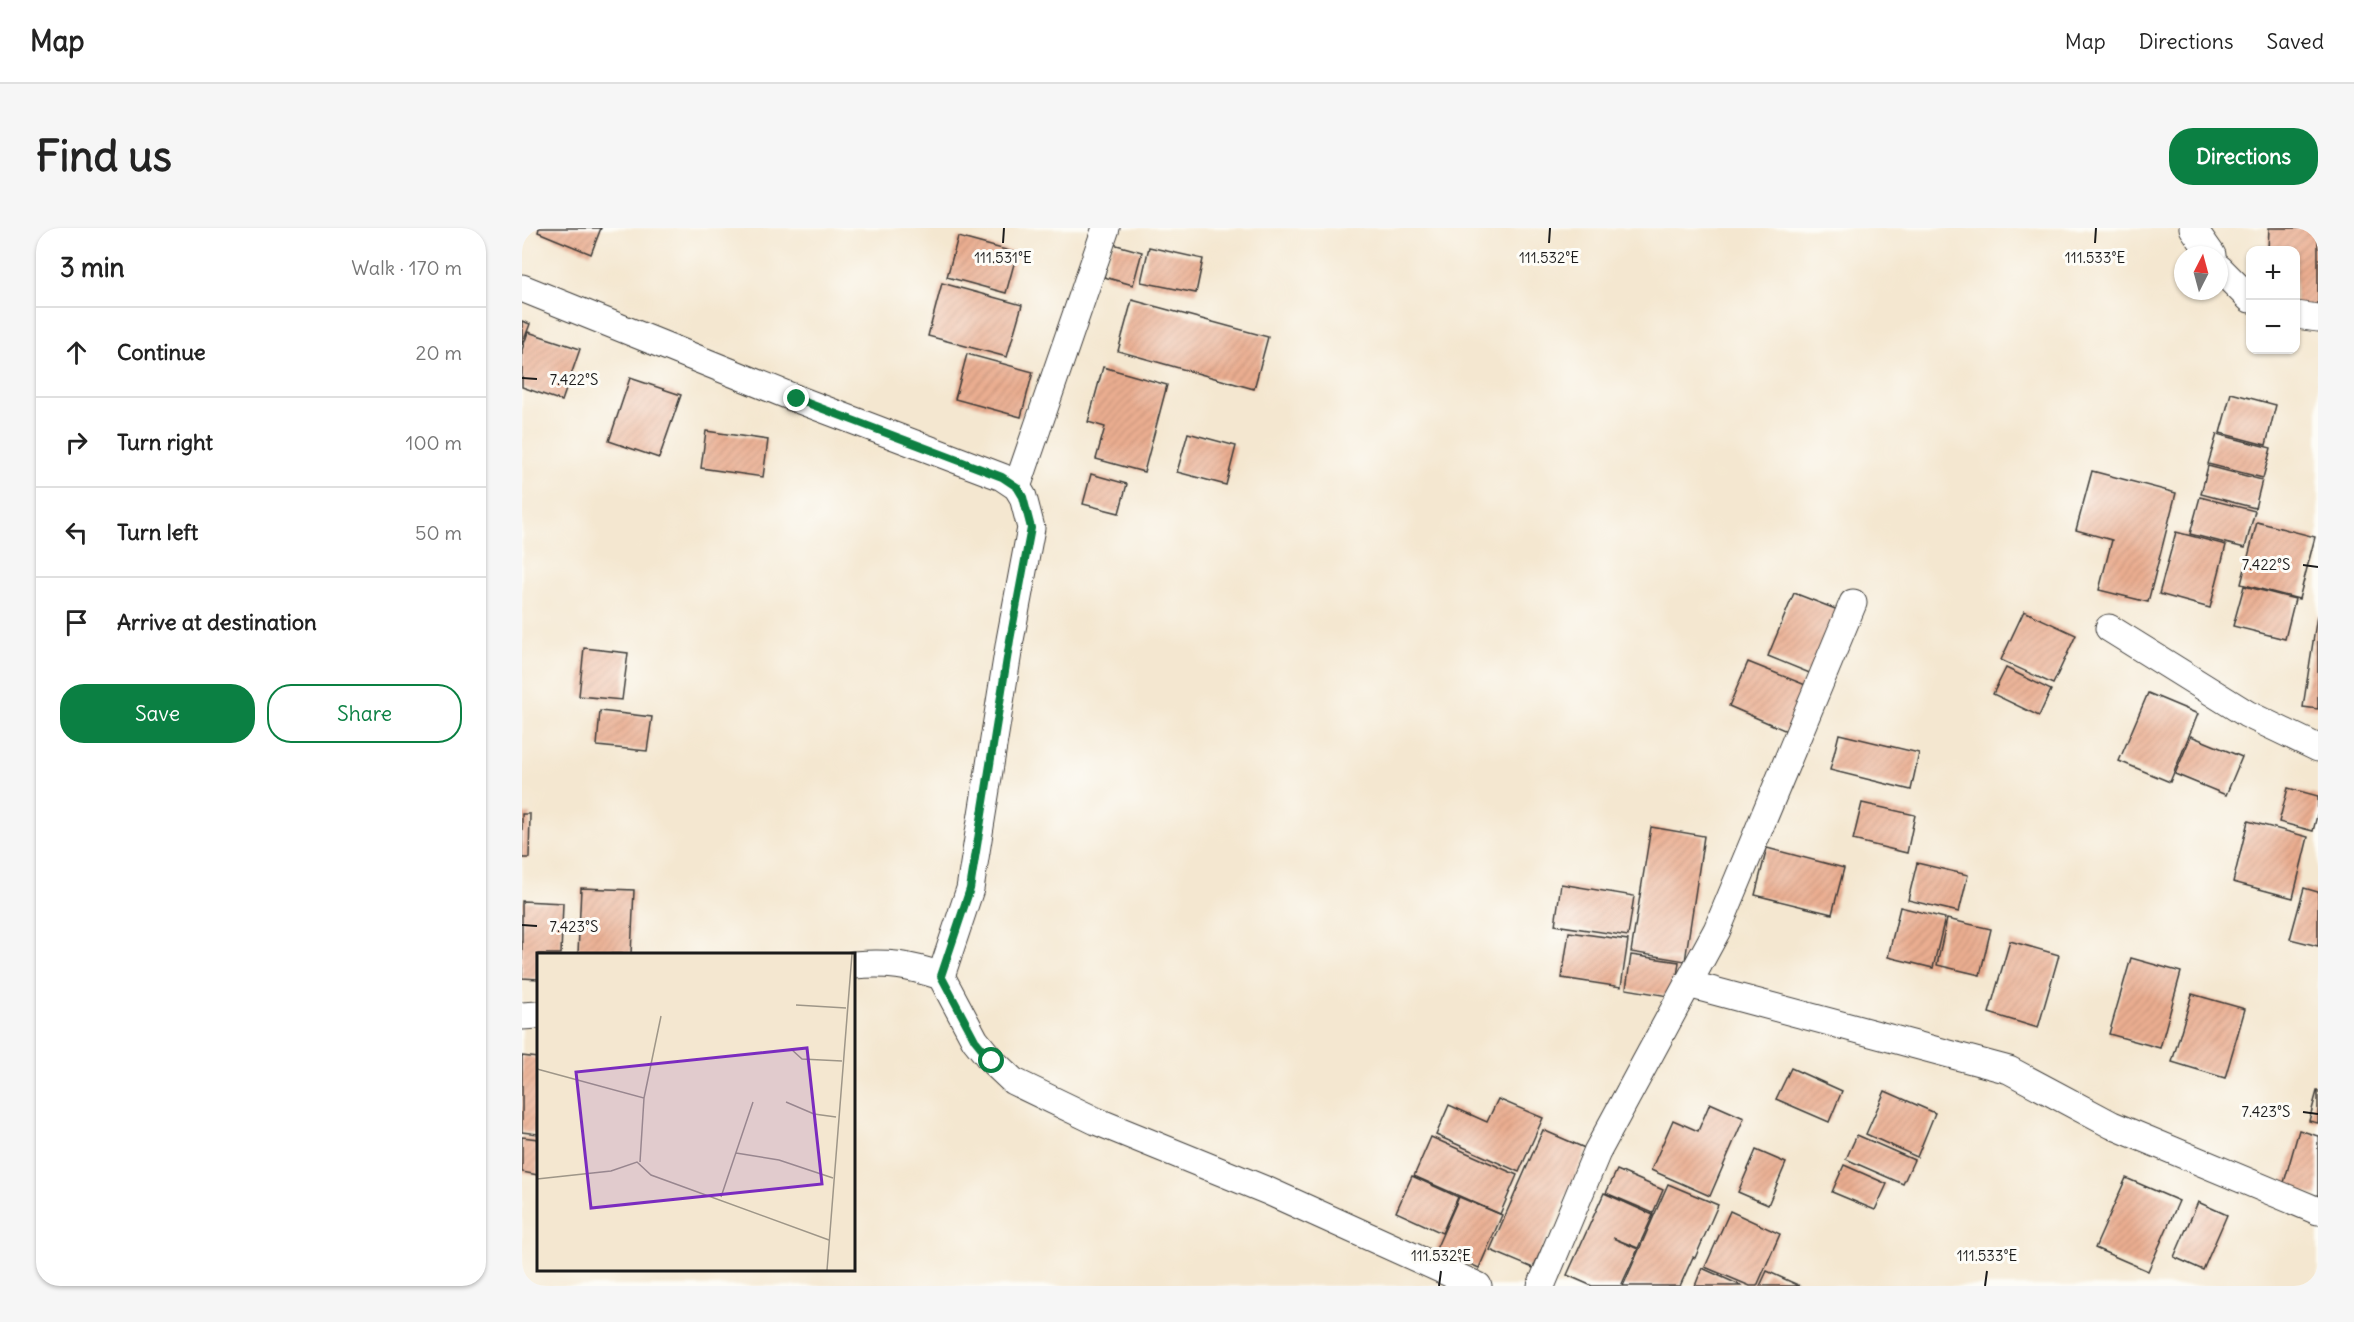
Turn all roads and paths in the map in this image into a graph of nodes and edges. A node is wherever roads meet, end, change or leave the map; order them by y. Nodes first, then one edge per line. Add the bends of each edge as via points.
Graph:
1 (1106, 228) edge
2 (2193, 228) edge
3 (2206, 246) edge
4 (2228, 277) edge
5 (522, 288) edge
6 (2246, 295) edge
7 (2300, 316) edge
8 (2318, 318) edge
9 (1017, 487) junction
10 (1853, 603) dead end
11 (2109, 628) dead end
12 (2318, 748) edge
13 (855, 965) edge
14 (941, 976) junction
15 (1688, 984) junction
16 (2318, 1211) edge
17 (1478, 1286) edge
18 (1541, 1286) edge

1 - 9 street
2 - 3 street
4 - 6 street
5 - 9 street via 1002,477
7 - 8 street
9 - 14 street via 1031,528 970,889
10 - 15 street via 1717,930
11 - 12 street via 2247,714
13 - 14 street via 885,962
14 - 17 street via 975,1040 1013,1081 1096,1121 1268,1191
15 - 16 street via 2009,1070 2112,1125
15 - 18 street via 1597,1152

